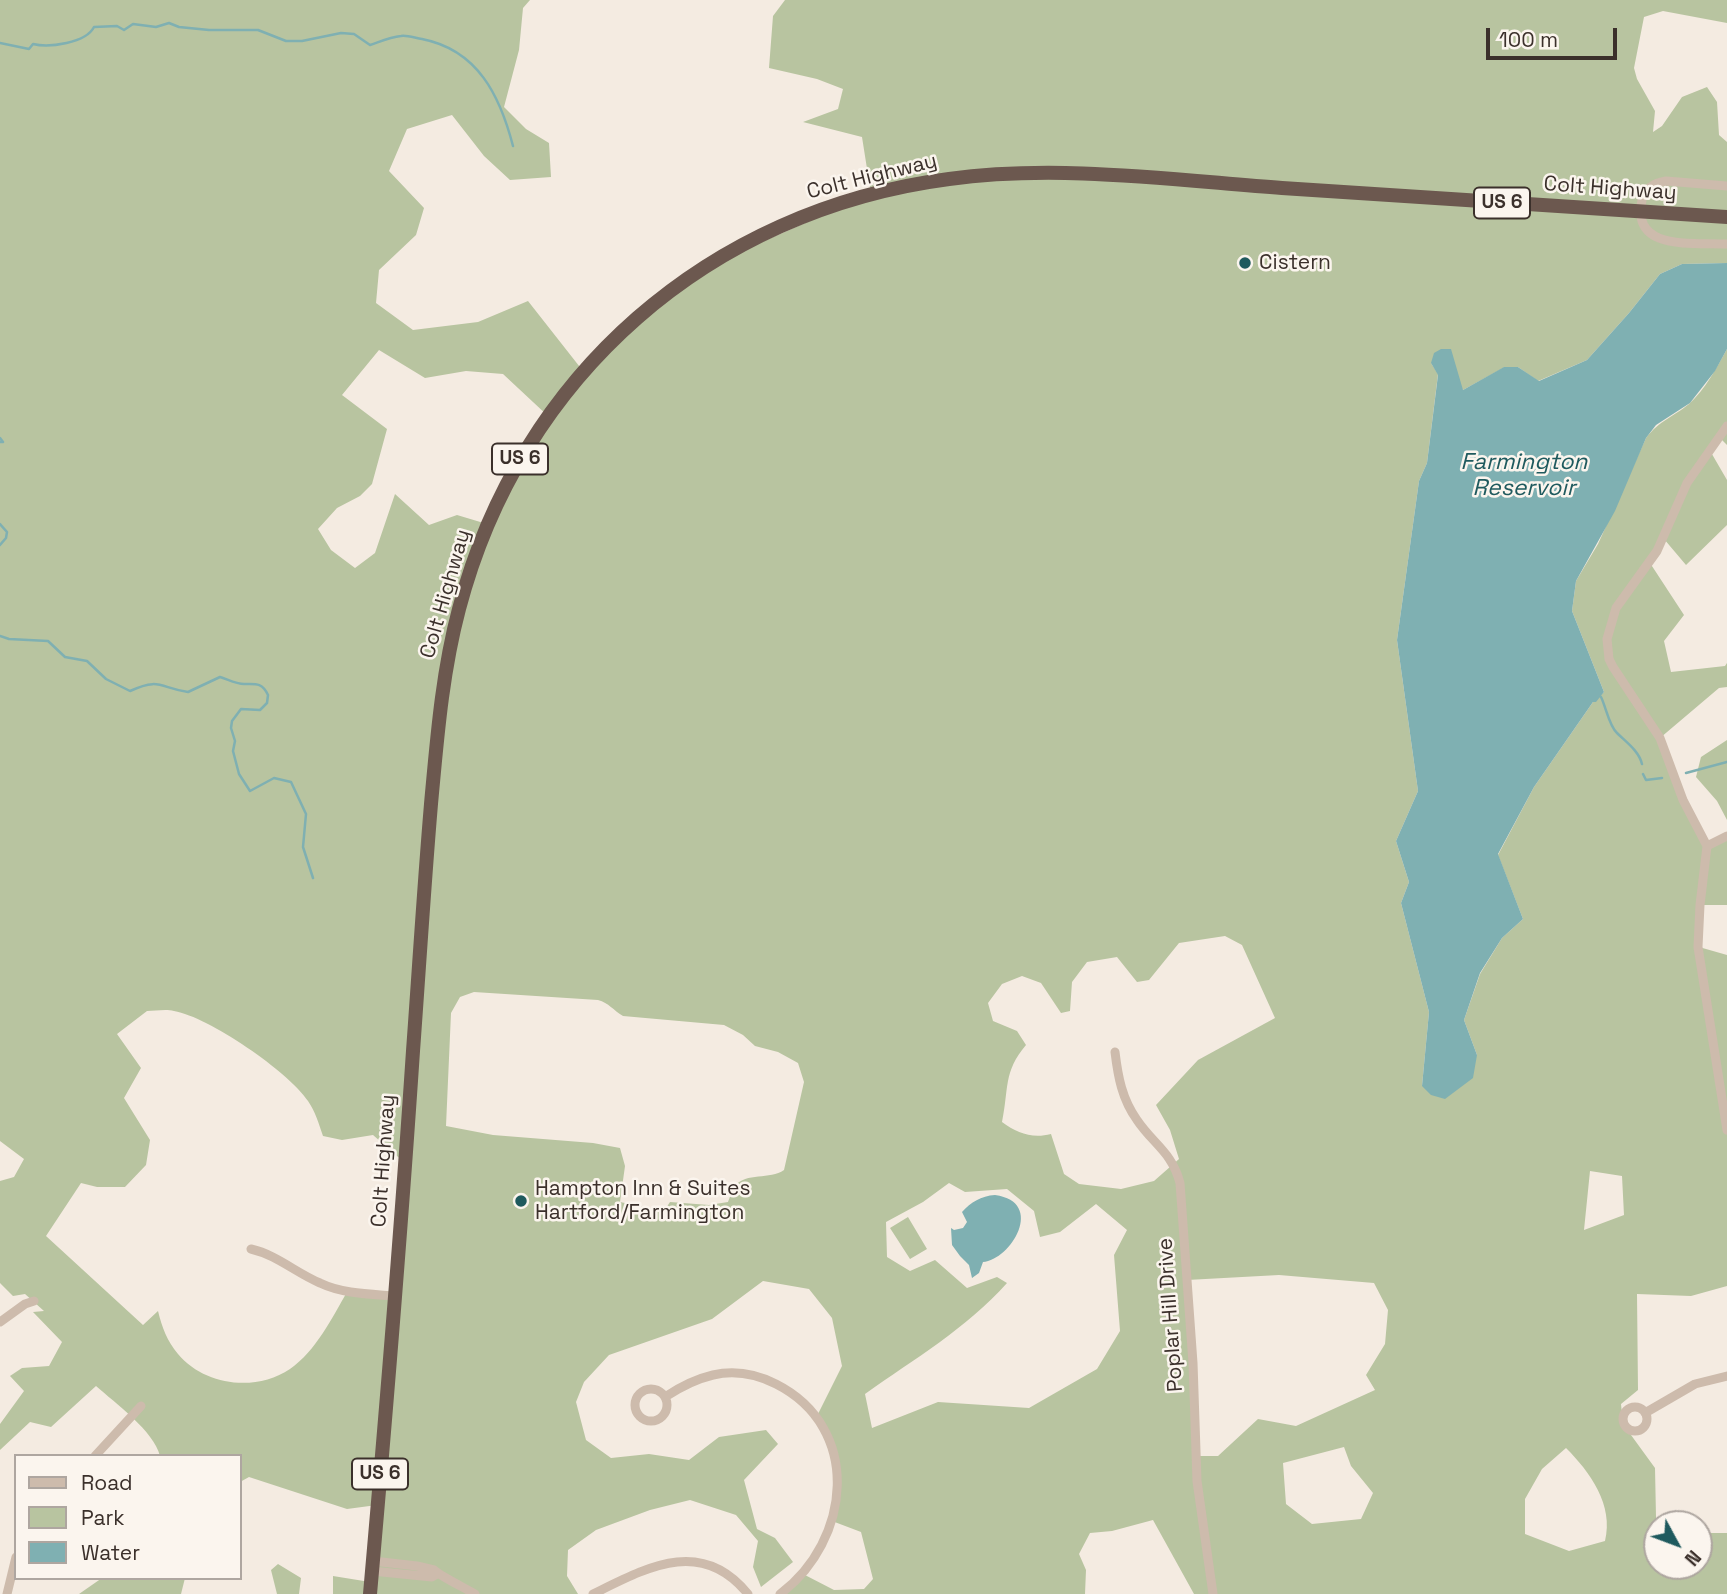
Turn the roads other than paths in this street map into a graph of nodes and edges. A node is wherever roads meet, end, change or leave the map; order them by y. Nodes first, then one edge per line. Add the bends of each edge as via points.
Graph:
1 (1727, 186) edge
2 (1641, 212) junction
3 (1727, 218) edge
4 (1727, 244) edge
5 (1727, 426) edge
6 (1727, 836) edge
7 (1707, 846) junction
8 (1115, 1052) dead end
9 (1727, 1130) edge
10 (251, 1248) dead end
11 (396, 1296) junction
12 (34, 1301) dead end
13 (0, 1322) edge
14 (1727, 1376) edge
15 (664, 1397) dead end
16 (141, 1406) dead end
17 (1645, 1413) dead end
18 (97, 1454) edge
19 (14, 1565) edge
20 (372, 1566) junction
21 (7, 1594) edge
22 (370, 1594) edge
23 (475, 1594) edge
24 (593, 1594) edge
25 (748, 1594) edge
26 (780, 1594) edge
27 (1213, 1594) edge

1 - 2 street via 1656,183 1645,193
2 - 3 highway, Colt Highway / US 6
2 - 4 street via 1643,228 1654,237
2 - 11 highway, Colt Highway / US 6 via 1089,175 957,177 861,197 783,224 711,262 638,317 583,371 530,442 487,524 458,612 438,734
5 - 7 street via 1687,483 1657,551 1616,608 1607,639 1609,659 1660,738 1683,800
6 - 7 street
7 - 9 street via 1698,947
8 - 27 street, Poplar Hill Drive via 1125,1099 1173,1161 1180,1183 1197,1481
10 - 11 street via 323,1285
11 - 20 highway, Colt Highway / US 6
12 - 13 street
14 - 17 street via 1695,1384
15 - 26 street via 716,1374 754,1375 789,1391 827,1434 837,1470 836,1508 814,1560
16 - 18 street
19 - 21 street
20 - 22 highway, Colt Highway / US 6
20 - 23 street via 432,1577 437,1574
24 - 25 street via 655,1565 682,1561 721,1571

